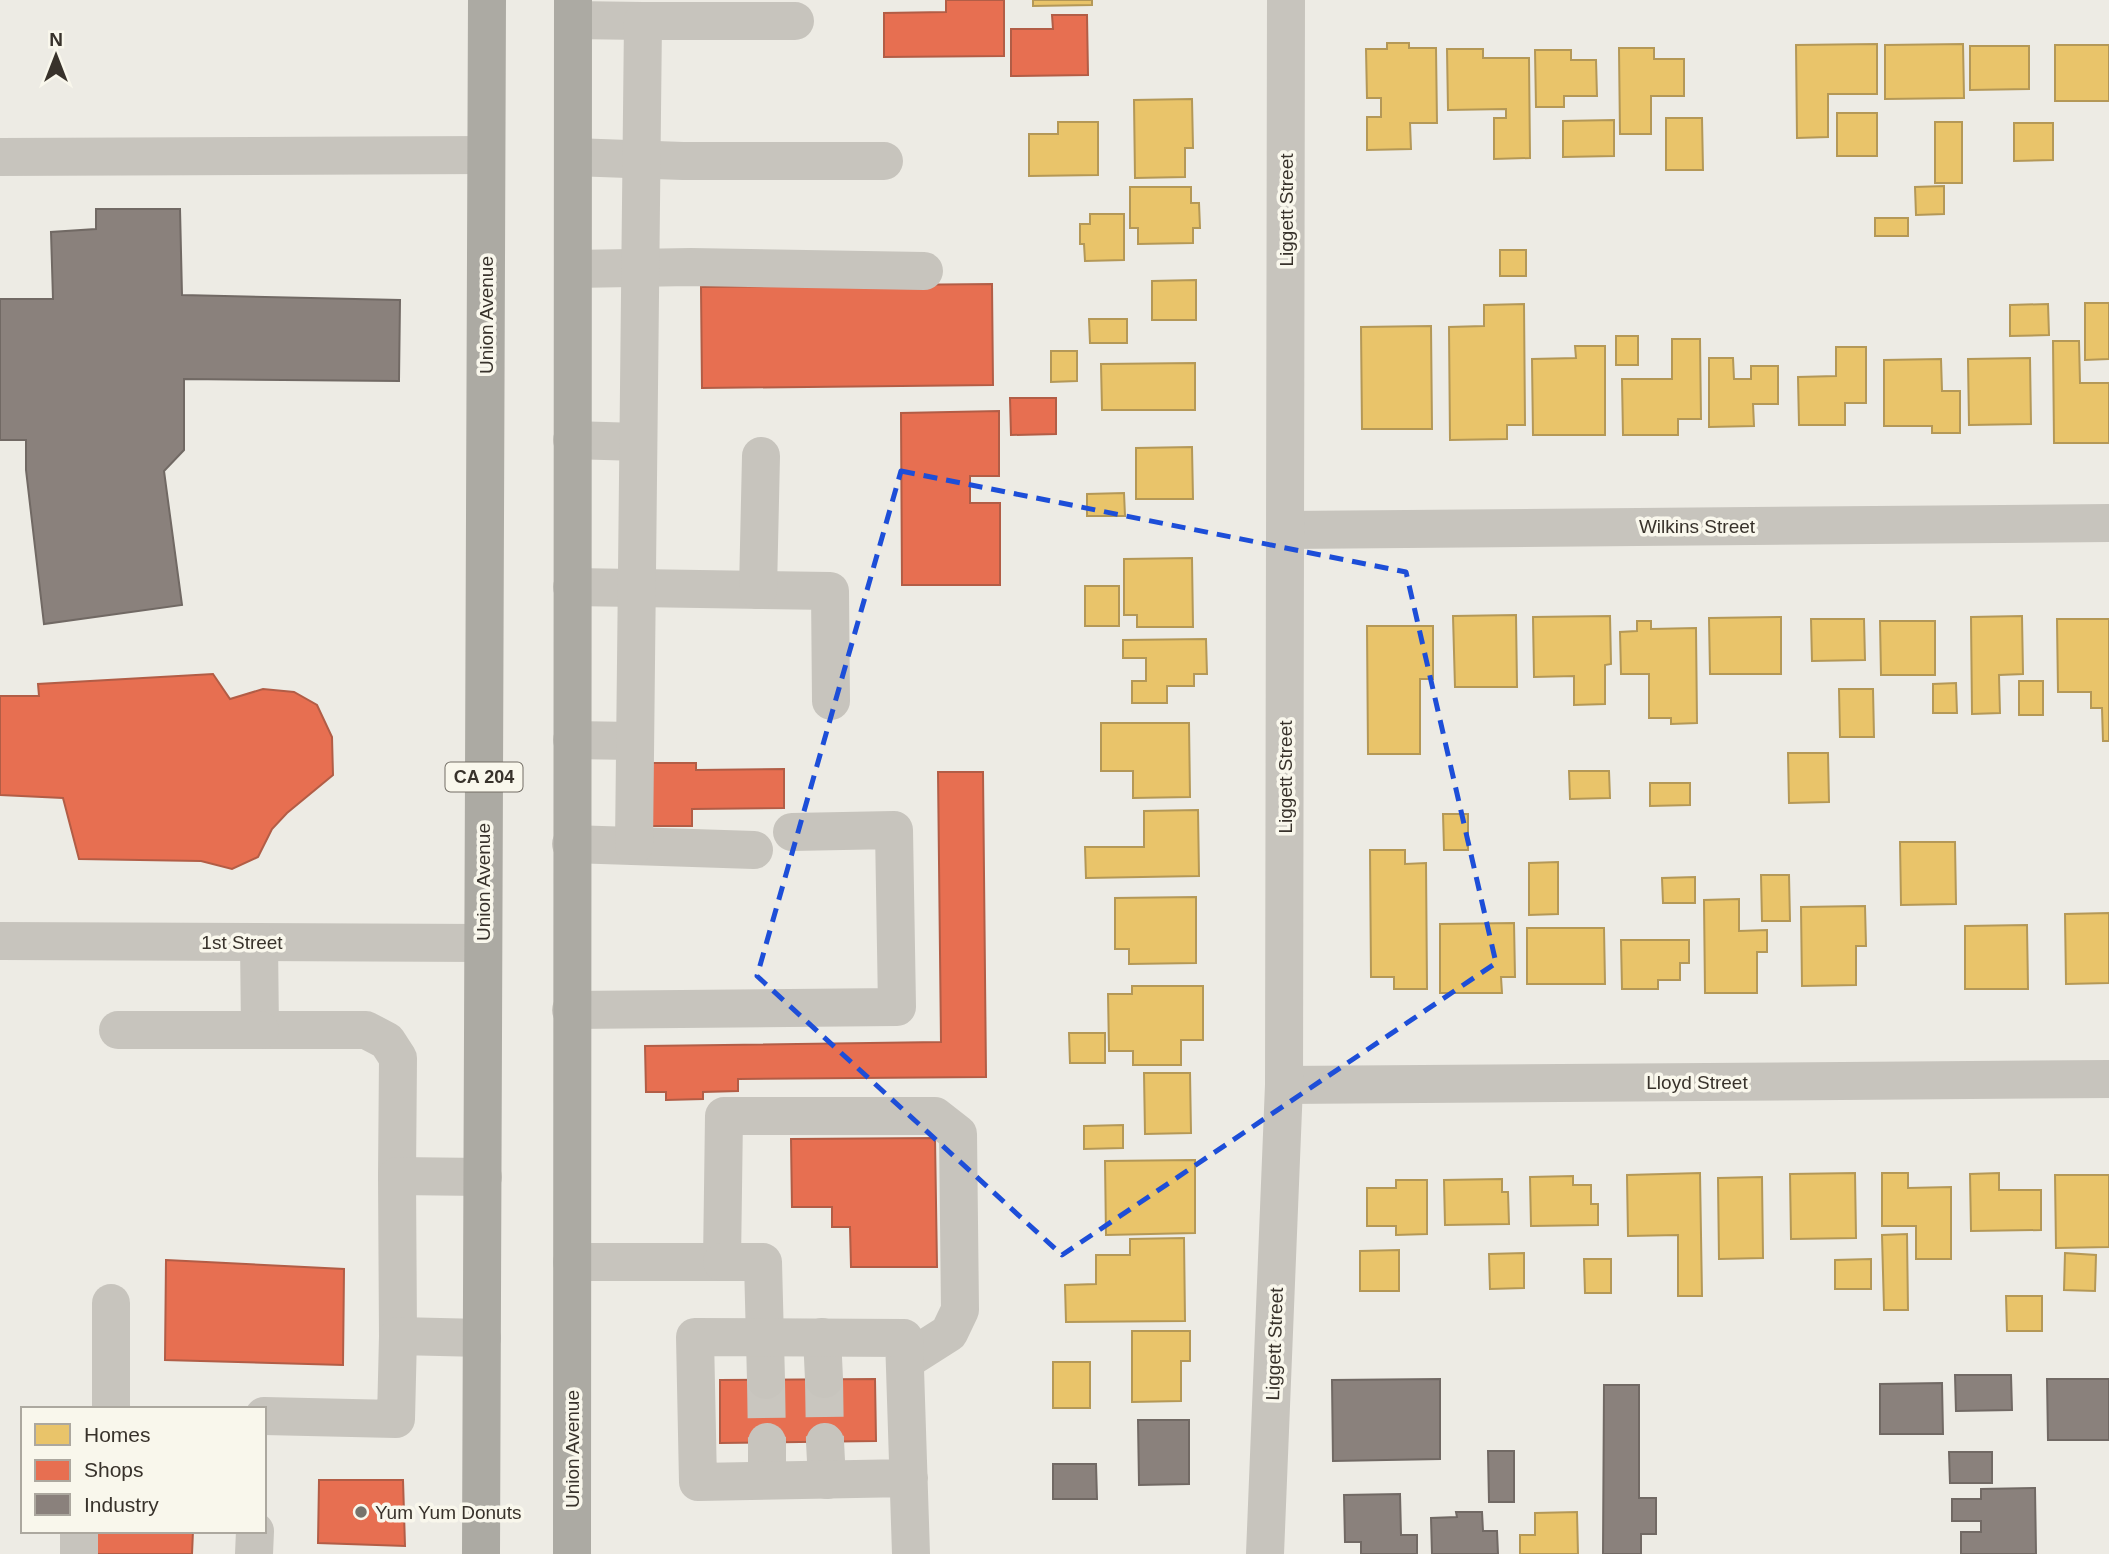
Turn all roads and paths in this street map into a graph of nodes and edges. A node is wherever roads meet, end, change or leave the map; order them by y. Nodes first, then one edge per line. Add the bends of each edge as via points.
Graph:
1 (487, 0) edge
2 (1286, 0) edge
3 (573, 10) edge
4 (643, 21) junction
5 (795, 21) dead end
6 (486, 155) junction
7 (573, 157) junction
8 (0, 158) edge
9 (642, 159) junction
10 (884, 161) dead end
11 (642, 267) junction
12 (573, 269) junction
13 (924, 271) dead end
14 (572, 440) junction
15 (638, 442) junction
16 (761, 456) dead end
17 (2109, 523) edge
18 (1286, 530) junction
19 (572, 587) junction
20 (636, 588) junction
21 (758, 590) junction
22 (831, 701) dead end
23 (572, 740) junction
24 (634, 741) junction
25 (792, 832) dead end
26 (571, 844) junction
27 (634, 846) junction
28 (754, 850) dead end
29 (0, 941) edge
30 (259, 942) junction
31 (483, 943) junction
32 (571, 1010) junction
33 (118, 1031) dead end
34 (260, 1031) junction
35 (2109, 1079) edge
36 (1284, 1085) junction
37 (397, 1176) junction
38 (483, 1177) junction
39 (572, 1262) junction
40 (722, 1262) junction
41 (111, 1303) dead end
42 (398, 1336) junction
43 (482, 1338) junction
44 (765, 1338) junction
45 (822, 1338) junction
46 (905, 1361) junction
47 (824, 1379) tunnel mouth
48 (766, 1380) tunnel mouth
49 (111, 1407) edge
50 (266, 1416) edge
51 (767, 1442) tunnel mouth
52 (825, 1442) tunnel mouth
53 (909, 1478) junction
54 (767, 1480) junction
55 (827, 1480) junction
56 (79, 1533) edge
57 (255, 1533) edge
58 (79, 1554) edge
59 (254, 1554) edge
60 (481, 1554) edge
61 (572, 1554) edge
62 (911, 1554) edge
63 (1265, 1554) edge

1 - 6 highway, Union Avenue / CA 204
2 - 18 street, Liggett Street
3 - 4 street
3 - 7 highway, Union Avenue
4 - 5 street
4 - 9 street
6 - 8 street
6 - 31 highway, Union Avenue / CA 204
7 - 9 street
7 - 12 highway, Union Avenue
9 - 10 street
9 - 11 street
11 - 12 street
11 - 13 street
11 - 15 street
12 - 14 highway, Union Avenue
14 - 15 street
14 - 19 highway, Union Avenue
15 - 20 street
16 - 21 street
17 - 18 street, Wilkins Street
18 - 36 street, Liggett Street
19 - 20 street
19 - 23 highway, Union Avenue
20 - 21 street
20 - 24 street
21 - 22 street via 830,592
23 - 24 street
23 - 26 highway, Union Avenue
24 - 27 street
25 - 32 street via 894,830 897,1007
26 - 27 street
26 - 32 highway, Union Avenue
27 - 28 street
29 - 30 street, 1st Street
30 - 31 street, 1st Street
30 - 34 street
31 - 38 highway, Union Avenue / CA 204
32 - 39 highway, Union Avenue
33 - 34 street
34 - 37 street via 366,1030 387,1041 398,1058
35 - 36 street, Lloyd Street
36 - 63 street, Liggett Street
37 - 38 street
37 - 42 street
38 - 43 highway, Union Avenue / CA 204
39 - 40 street
39 - 61 highway, Union Avenue
40 - 44 street via 763,1262
40 - 46 street via 724,1116 935,1116 958,1134 960,1310 949,1333
41 - 49 street
42 - 43 street
42 - 50 street via 396,1419
43 - 60 highway, Union Avenue / CA 204
44 - 45 street
44 - 48 street
44 - 54 street via 695,1338 698,1482
45 - 46 street via 904,1338
45 - 47 street
46 - 53 street
51 - 54 street
52 - 55 street
53 - 55 street
53 - 62 street
54 - 55 street
56 - 58 street
57 - 59 street

